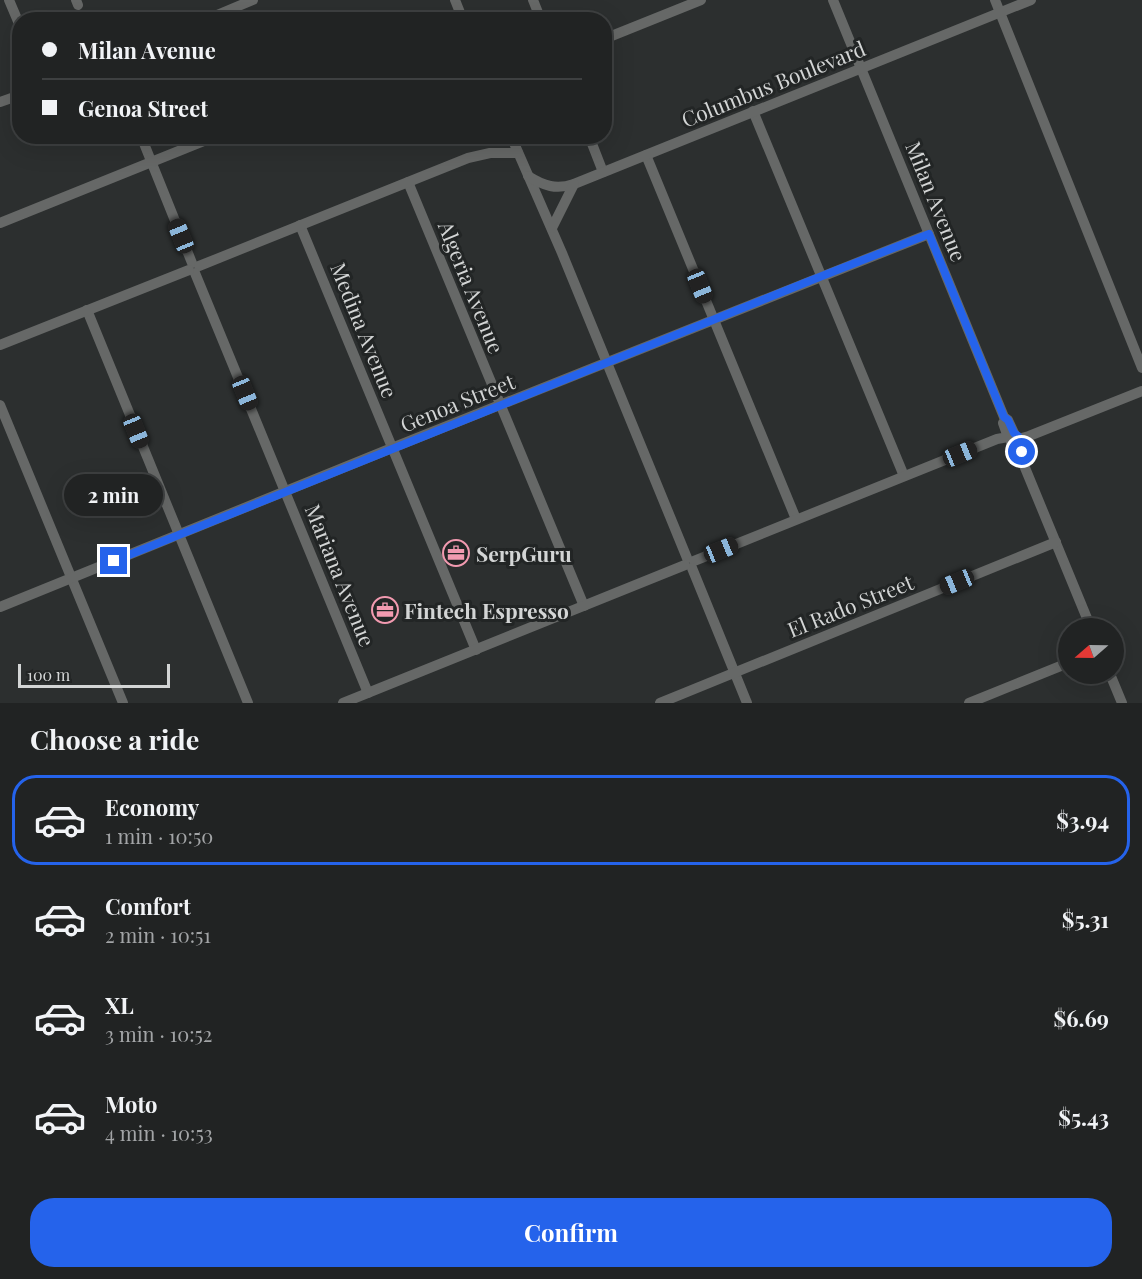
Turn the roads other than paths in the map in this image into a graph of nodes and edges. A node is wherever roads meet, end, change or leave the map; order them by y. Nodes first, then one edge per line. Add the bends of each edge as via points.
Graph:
1 (253, 0) edge
2 (701, 0) edge
3 (833, 0) edge
4 (995, 0) edge
5 (1031, 0) edge
6 (224, 12) edge
7 (1000, 13) junction
8 (612, 36) edge
9 (861, 69) junction
10 (753, 111) junction
11 (144, 144) edge
12 (196, 144) edge
13 (514, 144) edge
14 (592, 144) edge
15 (518, 153) junction
16 (646, 155) junction
17 (152, 162) junction
18 (603, 172) junction
19 (528, 176) junction
20 (408, 182) junction
21 (574, 184) junction
22 (0, 223) edge
23 (300, 225) junction
24 (552, 228) junction
25 (929, 234) junction
26 (194, 268) junction
27 (822, 276) junction
28 (87, 310) junction
29 (714, 320) junction
30 (0, 345) edge
31 (608, 363) junction
32 (1142, 368) edge
33 (1142, 390) edge
34 (0, 405) edge
35 (500, 406) junction
36 (1013, 438) junction
37 (392, 448) junction
38 (904, 476) junction
39 (286, 493) junction
40 (796, 519) junction
41 (179, 535) junction
42 (1056, 542) junction
43 (690, 563) junction
44 (72, 578) junction
45 (584, 606) junction
46 (0, 607) edge
47 (1087, 618) edge
48 (476, 650) junction
49 (1058, 668) edge
50 (735, 673) junction
51 (1114, 684) edge
52 (368, 693) junction
53 (995, 698) edge
54 (123, 703) edge
55 (248, 703) edge
56 (343, 703) edge
57 (660, 703) edge
58 (747, 703) edge
59 (969, 703) edge
60 (1122, 703) edge

1 - 6 street
2 - 8 street
3 - 9 street, Milan Avenue
4 - 7 street
5 - 7 street, Columbus Boulevard
7 - 9 street, Columbus Boulevard
7 - 32 street
9 - 10 street, Columbus Boulevard
9 - 25 street, Milan Avenue
10 - 16 street, Columbus Boulevard
10 - 27 street
11 - 17 street, Mariana Avenue
12 - 17 street
13 - 15 street
14 - 18 street
15 - 19 street
15 - 20 street via 477,155
16 - 18 street, Columbus Boulevard
16 - 29 street
17 - 22 street
17 - 26 street, Mariana Avenue
18 - 21 street, Columbus Boulevard
19 - 21 street, Columbus Boulevard via 549,187
19 - 24 street
20 - 23 street
20 - 35 street, Algeria Avenue
21 - 24 street
23 - 26 street
23 - 37 street, Medina Avenue
24 - 31 street
25 - 27 street, Genoa Street
25 - 36 street, Milan Avenue
26 - 28 street
26 - 39 street, Mariana Avenue
27 - 29 street, Genoa Street
27 - 38 street
28 - 30 street
28 - 41 street
29 - 31 street, Genoa Street
29 - 40 street
31 - 35 street, Genoa Street
31 - 43 street
33 - 36 street via 1029,436
34 - 44 street
35 - 37 street, Genoa Street
35 - 45 street, Algeria Avenue
36 - 38 street via 997,439
36 - 42 street, Milan Avenue
37 - 39 street, Genoa Street
37 - 48 street, Medina Avenue
38 - 40 street
39 - 41 street, Genoa Street
39 - 52 street, Mariana Avenue
40 - 43 street
41 - 44 street, Genoa Street
41 - 55 street
42 - 47 street, Milan Avenue
42 - 50 street, El Rado Street
43 - 45 street
43 - 50 street
44 - 46 street, Genoa Street
44 - 54 street
45 - 48 street
48 - 52 street
49 - 53 street
50 - 57 street, El Rado Street
50 - 58 street
51 - 60 street
52 - 56 street
53 - 59 street

